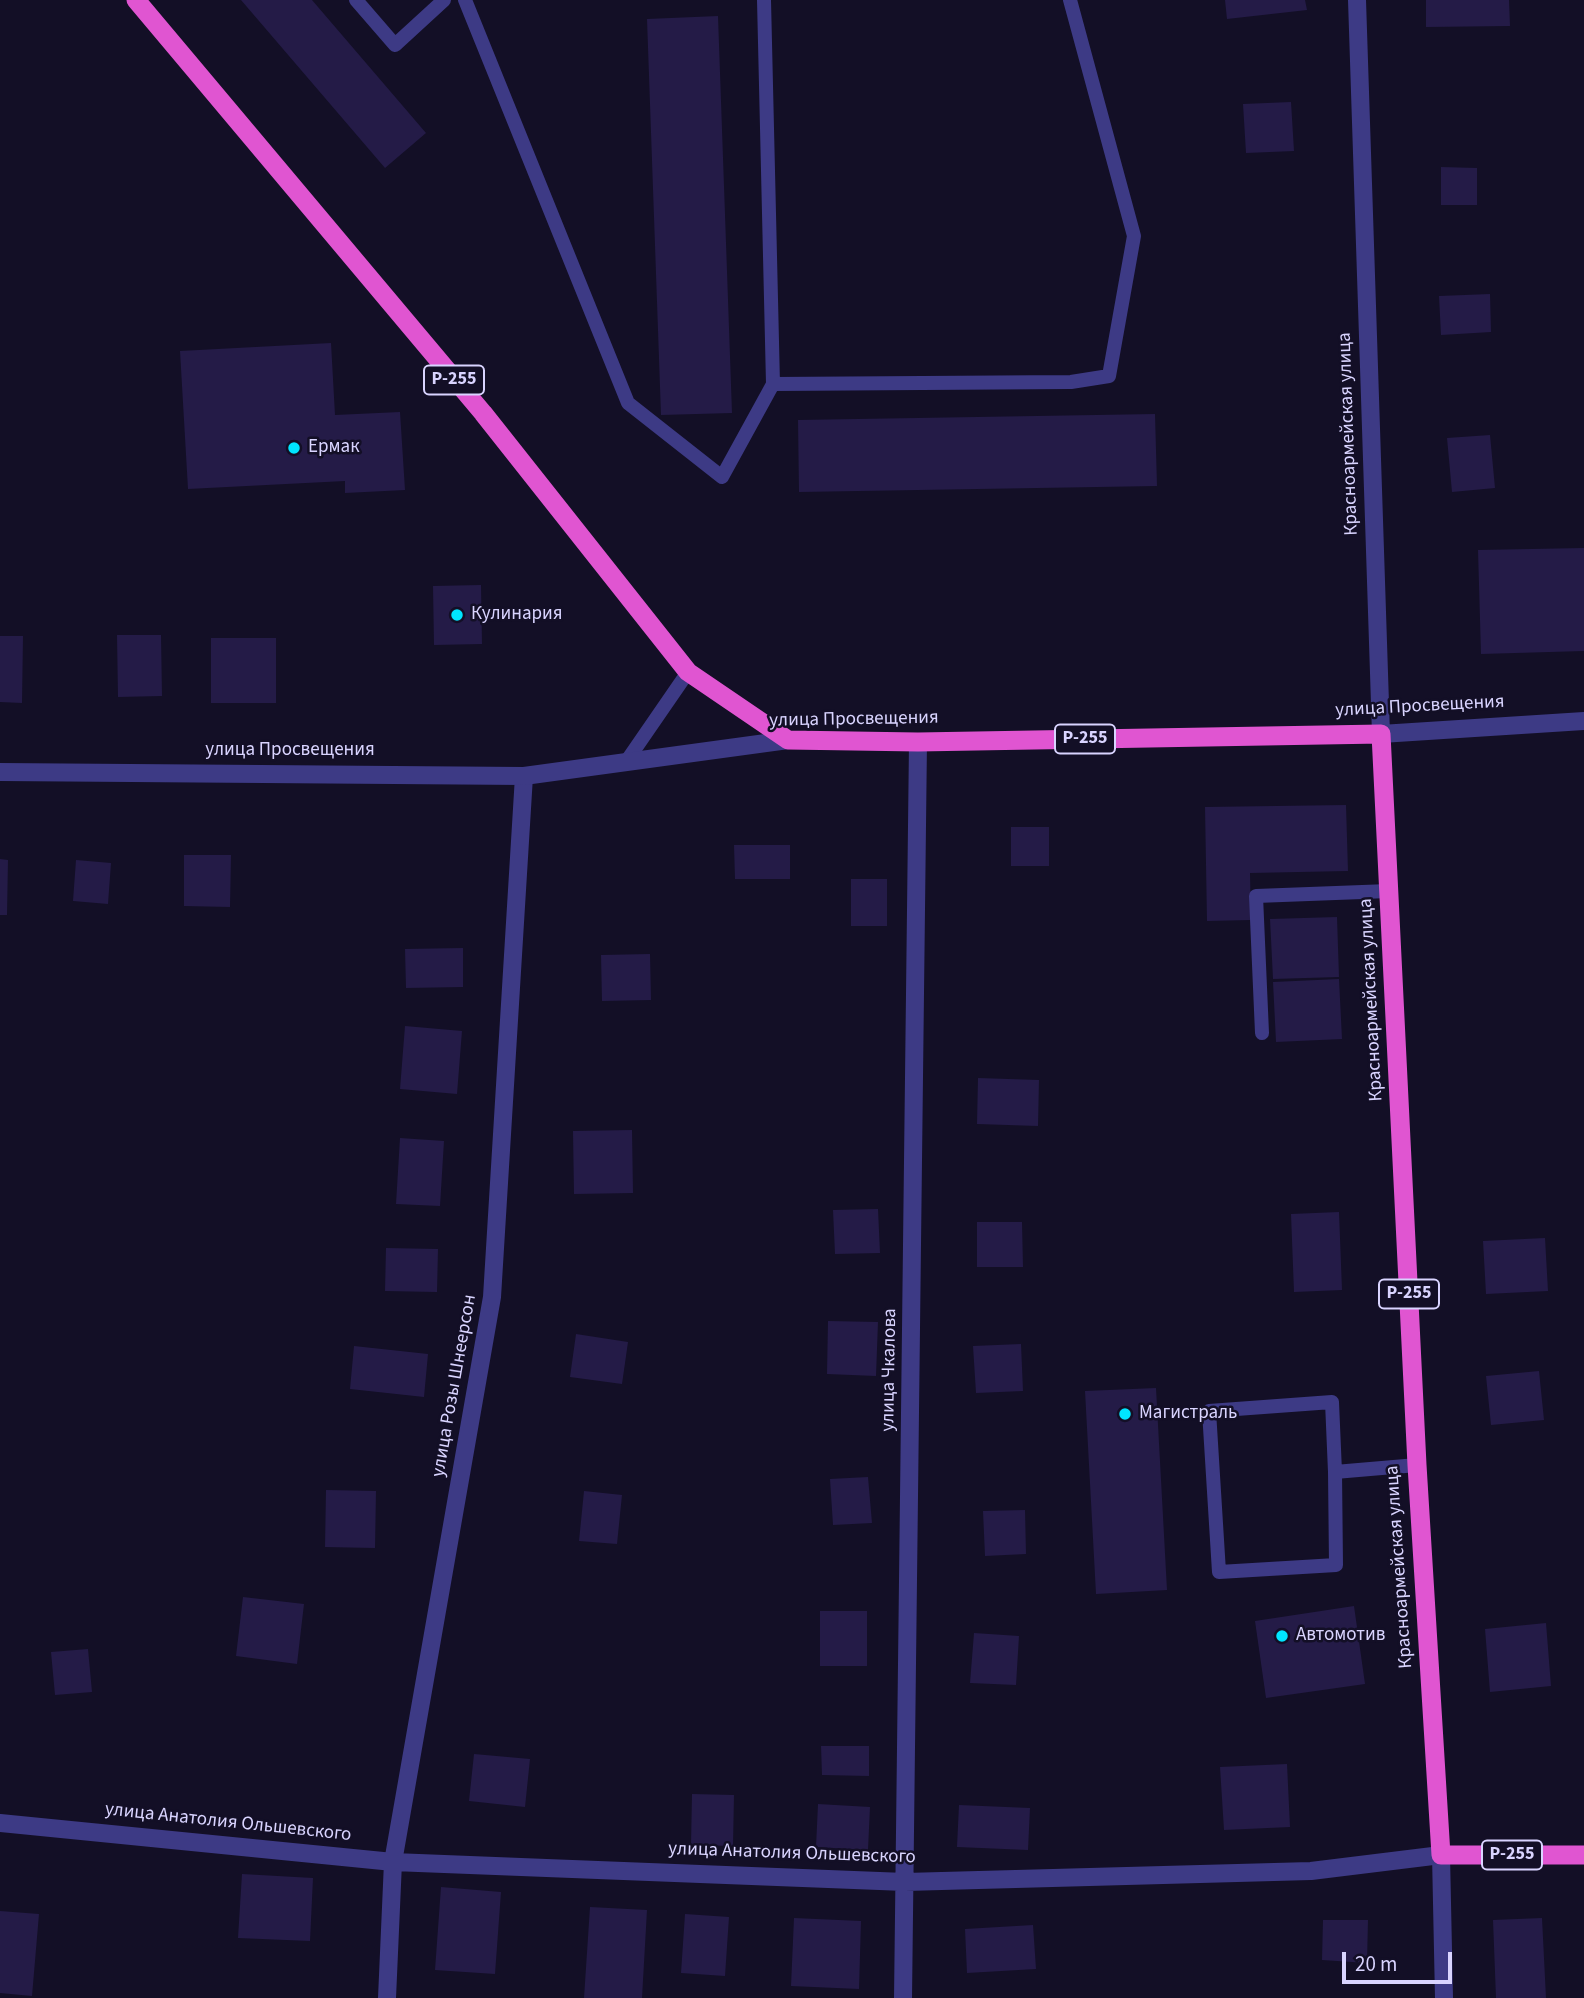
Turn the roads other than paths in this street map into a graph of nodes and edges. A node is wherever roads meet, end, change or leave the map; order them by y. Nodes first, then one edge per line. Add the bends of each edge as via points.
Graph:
1 (136, 0) edge
2 (356, 0) edge
3 (444, 0) edge
4 (465, 0) edge
5 (764, 0) edge
6 (1070, 0) edge
7 (1357, 0) edge
8 (773, 384) junction
9 (688, 672) junction
10 (1584, 721) edge
11 (1381, 734) junction
12 (788, 740) junction
13 (918, 742) junction
14 (626, 762) junction
15 (0, 772) edge
16 (524, 775) junction
17 (1389, 891) junction
18 (1262, 1032) dead end
19 (1417, 1465) junction
20 (1335, 1472) junction
21 (0, 1823) edge
22 (1441, 1854) junction
23 (1584, 1855) edge
24 (393, 1862) junction
25 (905, 1882) junction
26 (387, 1998) edge
27 (903, 1998) edge
28 (1444, 1998) edge

1 - 9 highway, Р-255 via 483,413
2 - 3 lane via 395,45
4 - 8 lane via 628,403 722,477
5 - 8 lane
6 - 8 lane via 1134,236 1110,376 1071,382
7 - 11 street, Красноармейская улица
9 - 12 highway, Р-255
9 - 14 lane
10 - 11 street, улица Просвещения
11 - 13 highway, улица Просвещения / Р-255
11 - 17 highway, Красноармейская улица / Р-255
12 - 13 highway, улица Просвещения / Р-255
12 - 14 street, улица Просвещения
13 - 25 street, улица Чкалова
14 - 16 street, улица Просвещения
15 - 16 street, улица Просвещения
16 - 24 street, улица Розы Шнеерсон via 492,1297
17 - 18 lane via 1256,896
17 - 19 highway, Красноармейская улица / Р-255
19 - 20 lane
19 - 22 highway, Красноармейская улица / Р-255
20 - 20 lane via 1332,1402 1209,1411 1219,1572 1336,1565
21 - 24 street, улица Анатолия Ольшевского
22 - 23 highway, улица Анатолия Ольшевского / Р-255
22 - 25 street, улица Анатолия Ольшевского via 1311,1871
22 - 28 street, Красноармейская улица
24 - 25 street, улица Анатолия Ольшевского
24 - 26 street, улица Розы Шнеерсон
25 - 27 street, улица Чкалова

